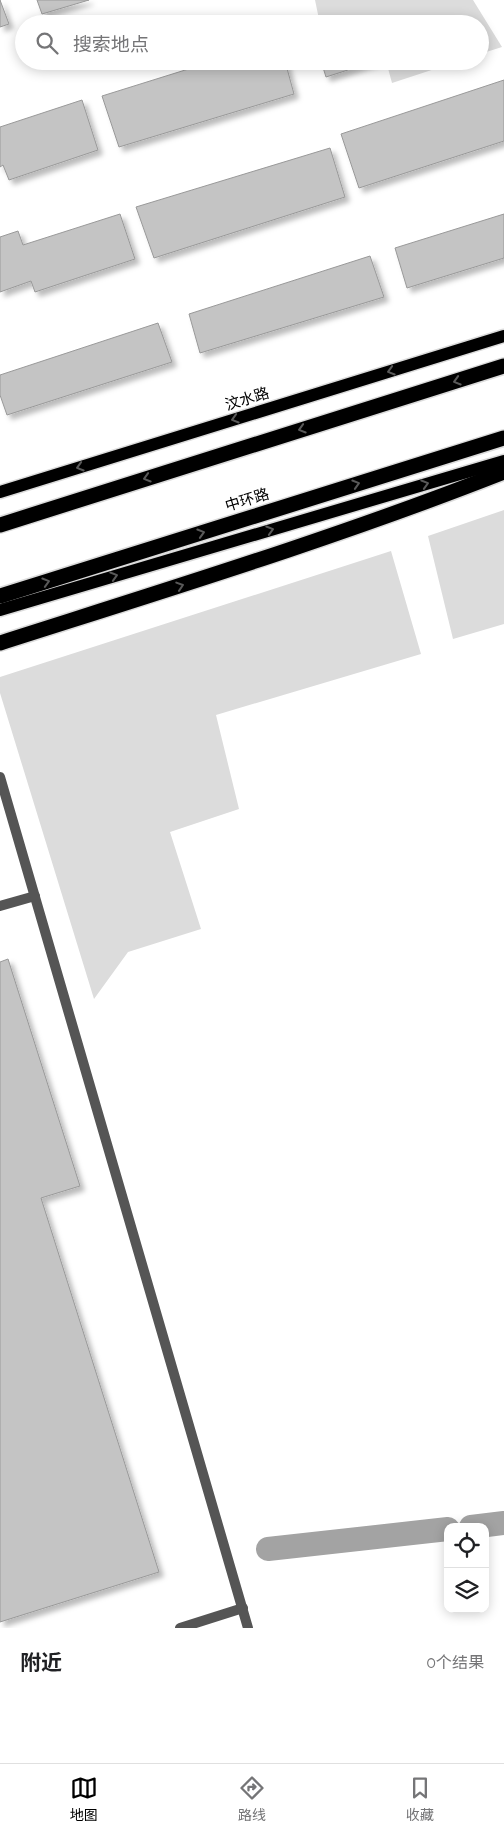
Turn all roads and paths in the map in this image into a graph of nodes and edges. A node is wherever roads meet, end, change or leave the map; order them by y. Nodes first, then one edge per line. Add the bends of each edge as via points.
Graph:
1 (504, 336) edge
2 (504, 366) edge
3 (504, 438) edge
4 (504, 461) edge
5 (504, 472) edge
6 (0, 492) edge
7 (0, 524) edge
8 (0, 596) edge
9 (0, 610) edge
10 (0, 643) edge
11 (0, 777) edge
12 (35, 896) junction
13 (0, 906) edge
14 (243, 1608) junction
15 (180, 1628) edge
16 (248, 1628) edge

1 -> 6 main road, 汶水路
2 -> 7 highway
8 -> 3 highway, 中环路
9 -> 4 main road
10 -> 5 highway via 418,506
11 - 12 street
12 - 13 street
12 - 14 street
14 - 15 street
14 - 16 street

